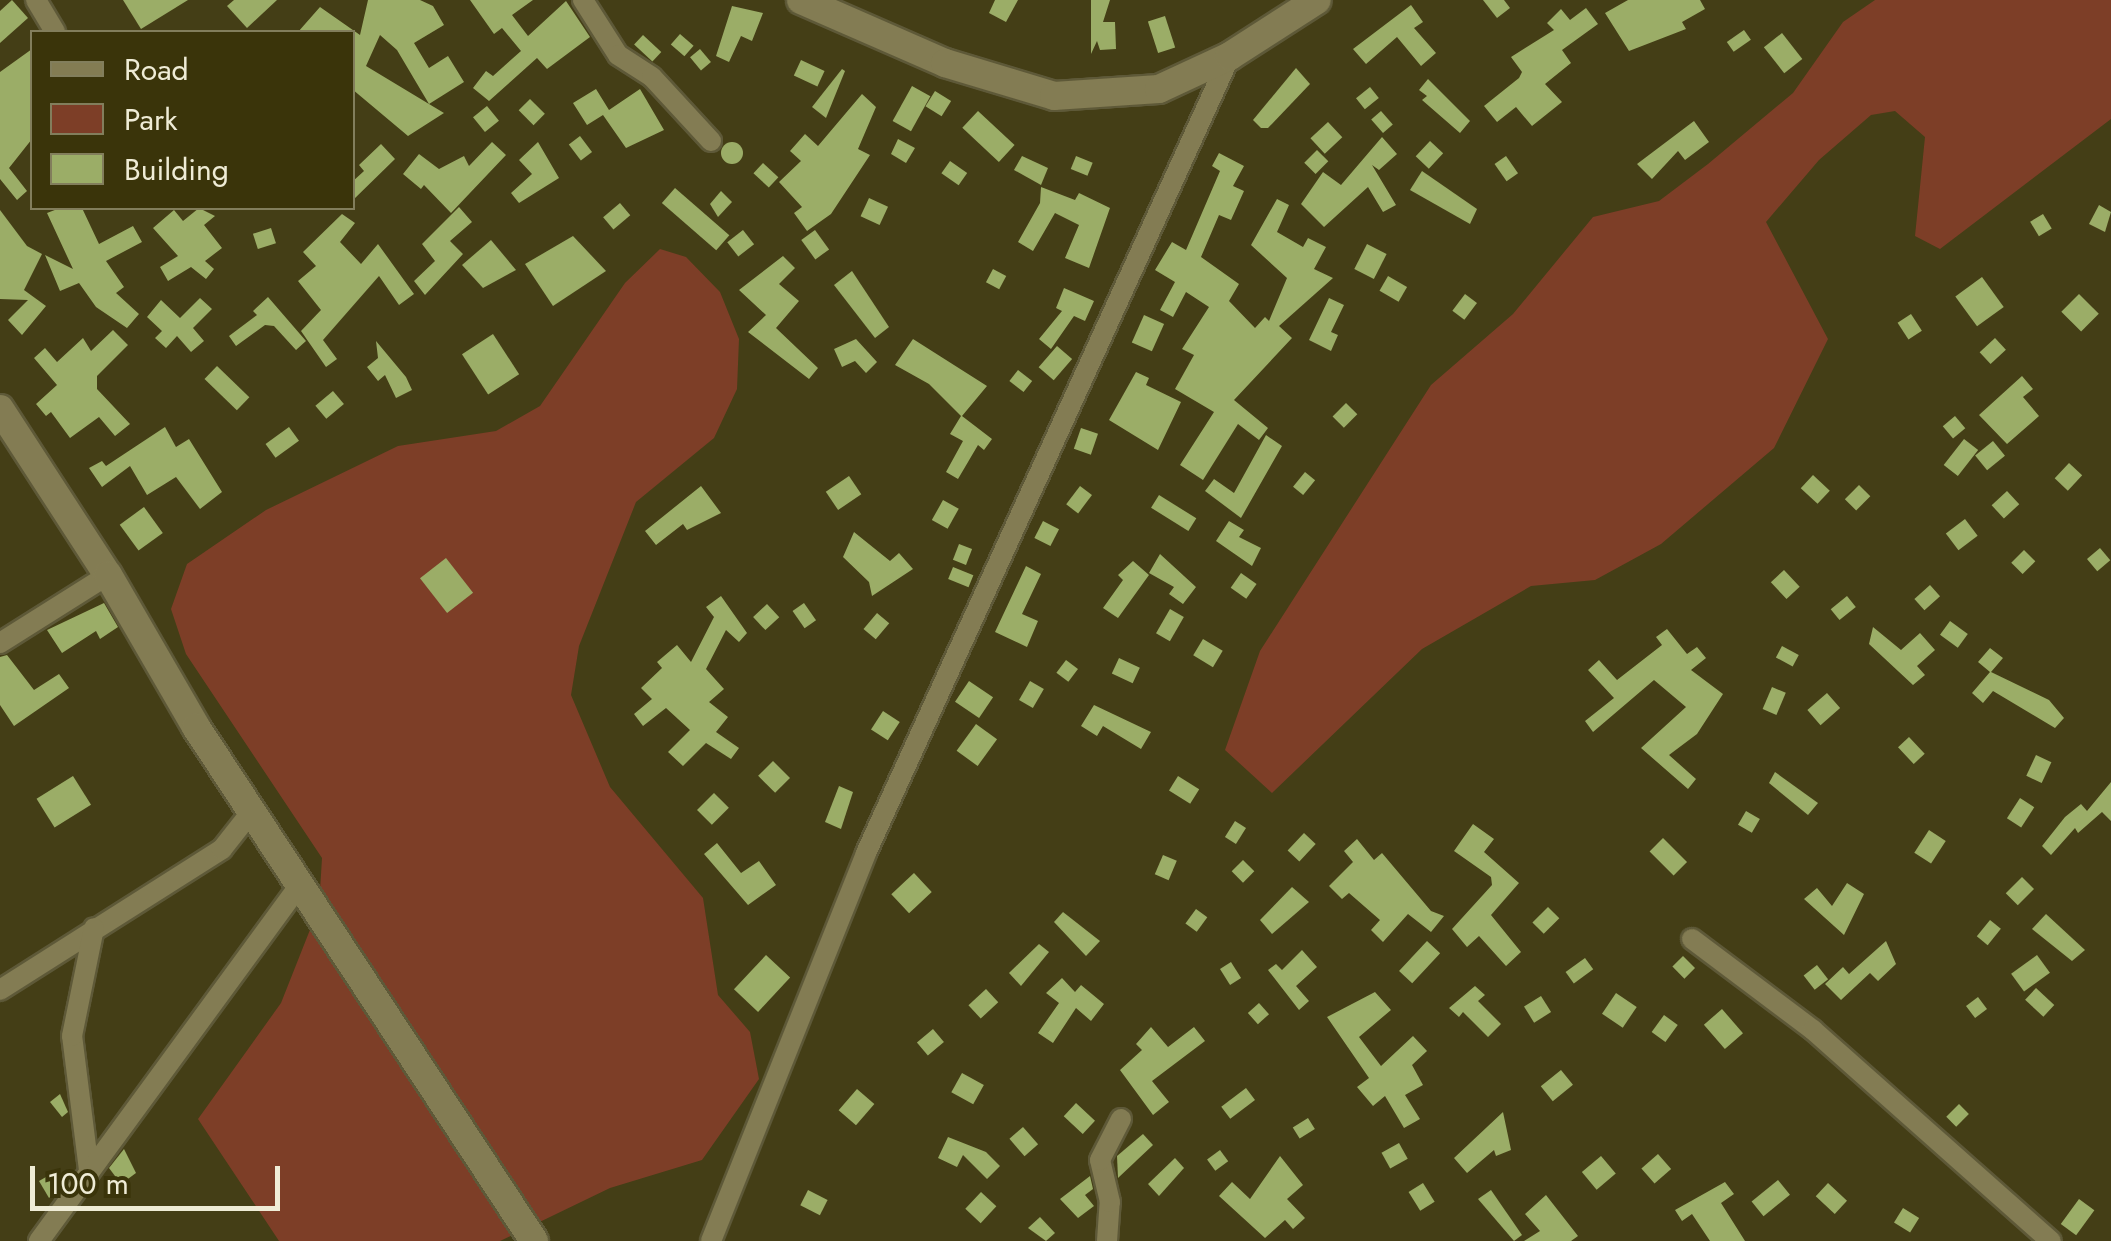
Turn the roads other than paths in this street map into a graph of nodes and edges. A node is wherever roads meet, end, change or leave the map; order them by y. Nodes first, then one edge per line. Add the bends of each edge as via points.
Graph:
1 (36, 0) edge
2 (583, 0) edge
3 (801, 0) edge
4 (1316, 0) edge
5 (54, 30) edge
6 (1230, 56) junction
7 (711, 141) dead end
8 (0, 409) edge
9 (108, 574) junction
10 (0, 643) edge
11 (252, 812) junction
12 (300, 884) junction
13 (94, 928) junction
14 (1692, 939) dead end
15 (0, 990) edge
16 (1121, 1119) dead end
17 (89, 1170) junction
18 (39, 1241) edge
19 (534, 1241) edge
20 (711, 1241) edge
21 (1107, 1241) edge
22 (2050, 1241) edge

1 - 5 street
2 - 7 street via 618,55 652,76
3 - 6 main road via 945,63 1054,96 1159,88
4 - 6 main road
6 - 20 street via 866,853
8 - 9 main road
9 - 10 street
9 - 11 main road
11 - 12 main road
11 - 13 street via 222,849
12 - 17 street
12 - 19 main road
13 - 15 street
13 - 17 street via 72,1036
14 - 22 street via 1813,1030
16 - 21 street via 1100,1160 1110,1202
17 - 18 street

